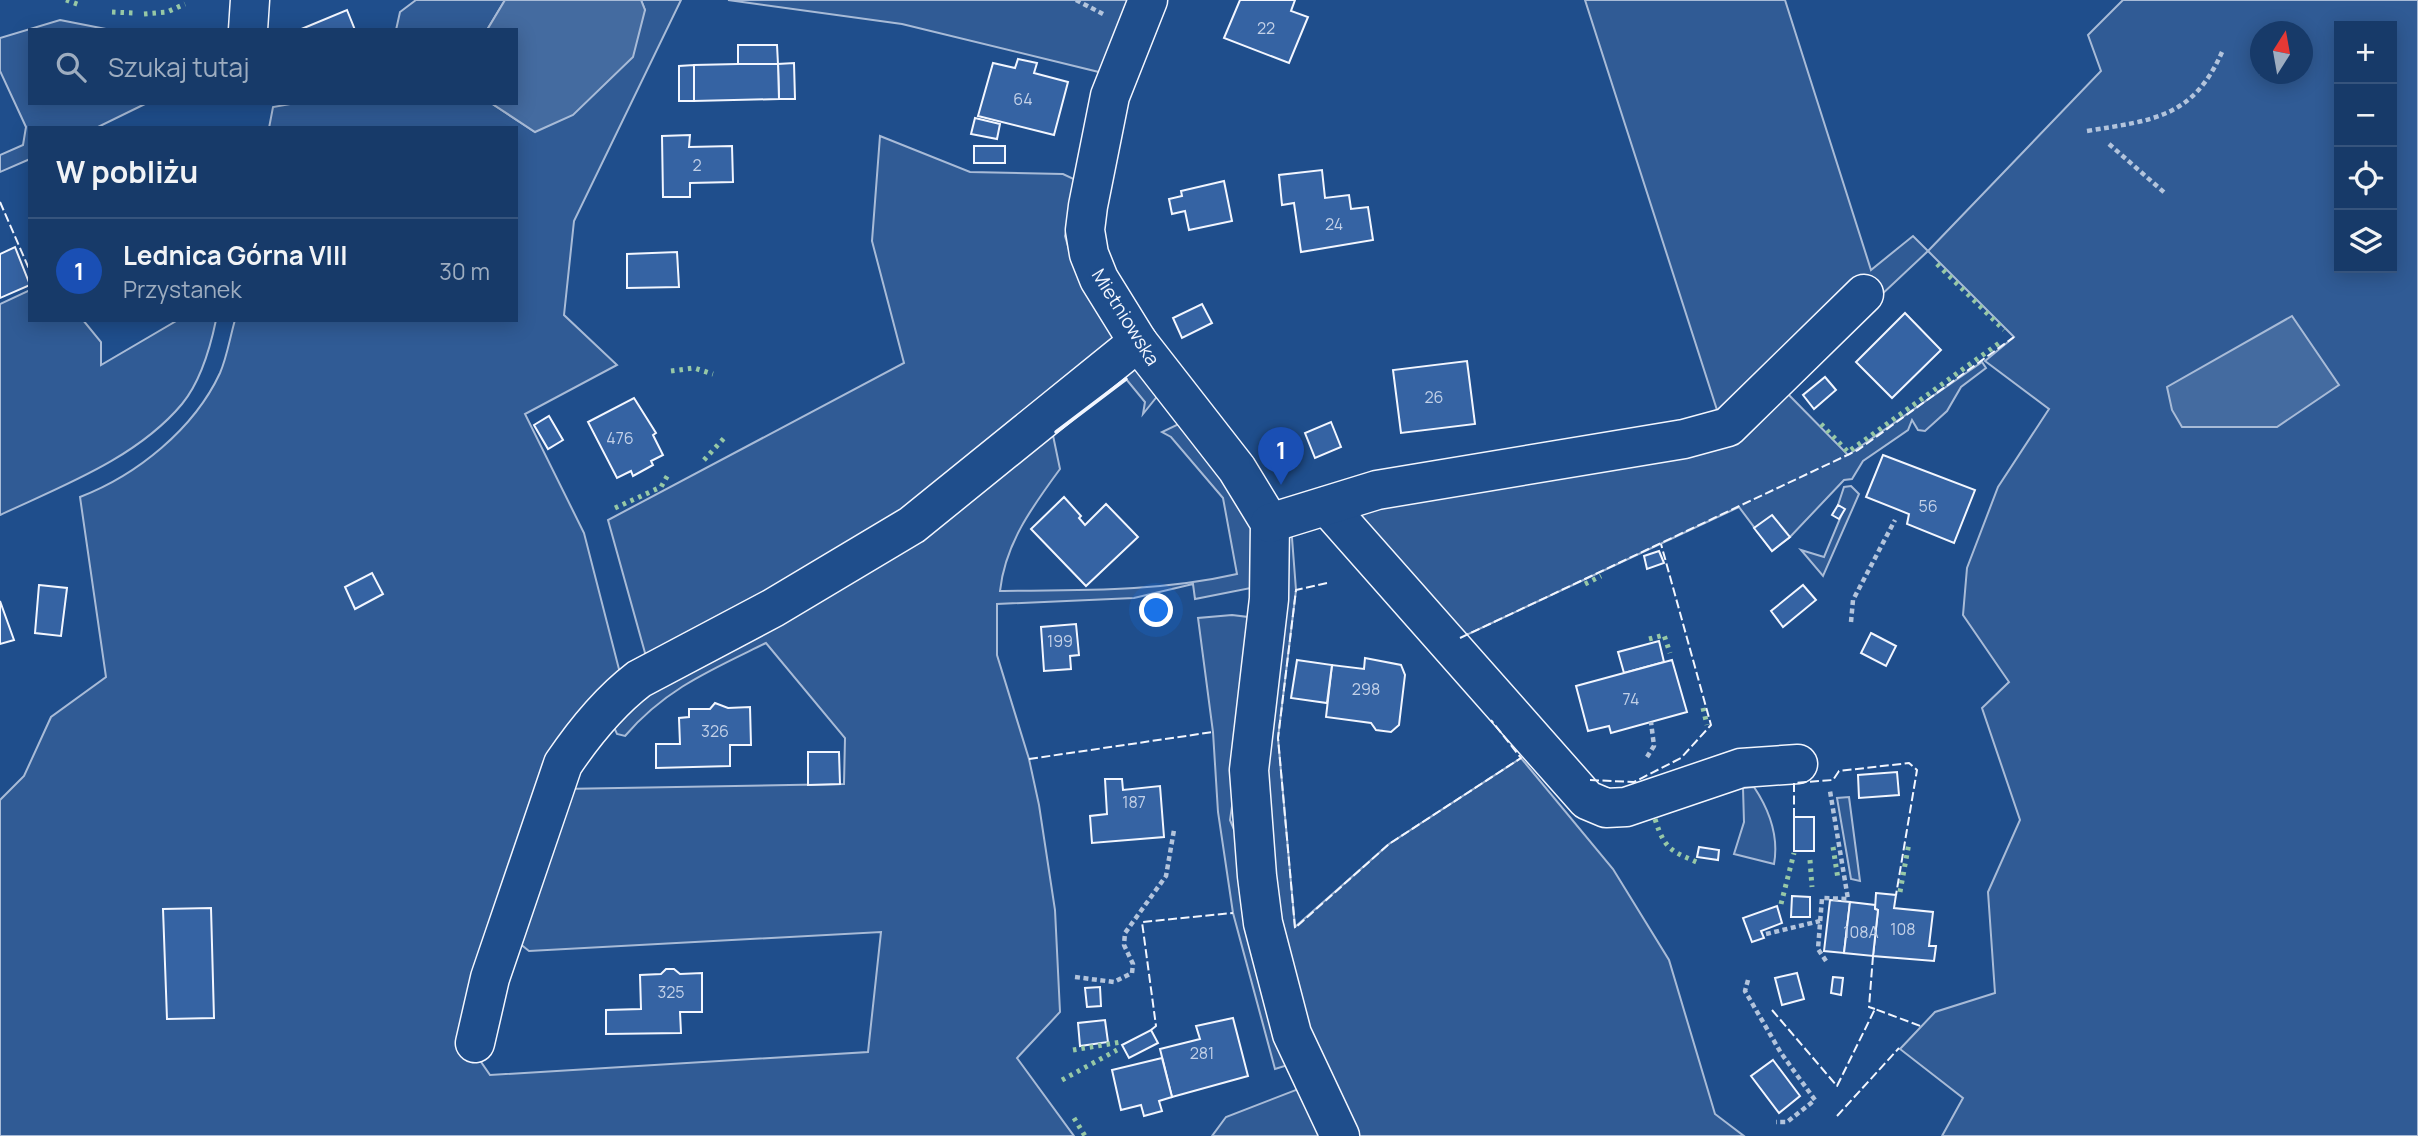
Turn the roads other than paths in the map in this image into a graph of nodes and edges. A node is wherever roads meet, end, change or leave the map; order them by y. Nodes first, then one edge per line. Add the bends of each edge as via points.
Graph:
1 (250, 0) edge
2 (1148, 0) edge
3 (248, 28) edge
4 (1864, 294) dead end
5 (1138, 342) junction
6 (1327, 506) junction
7 (1270, 523) junction
8 (1798, 764) dead end
9 (475, 1043) dead end
10 (1340, 1136) edge

1 - 3 street
2 - 5 street, Mietniowska via 1110,96 1086,230 1099,279
4 - 6 street via 1728,427 1684,439 1377,490
5 - 7 street, Mietniowska via 1237,469
5 - 9 street via 912,525 622,692 563,764 489,978
6 - 7 street
6 - 8 street via 1587,800 1606,808 1626,807 1741,768
7 - 10 street via 1269,599 1249,770 1257,876 1292,1034

